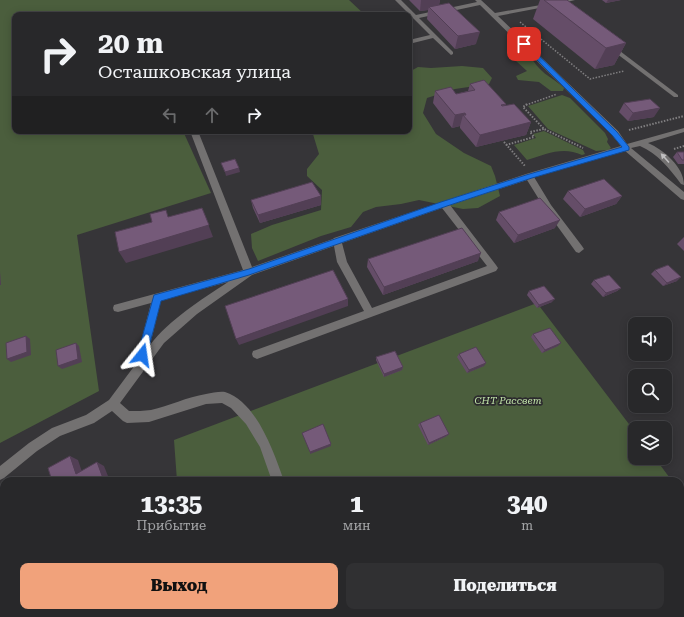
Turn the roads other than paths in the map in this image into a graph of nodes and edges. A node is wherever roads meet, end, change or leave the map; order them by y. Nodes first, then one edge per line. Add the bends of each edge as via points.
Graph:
1 (398, 0) edge
2 (526, 0) edge
3 (572, 0) edge
4 (479, 2) edge
5 (554, 4) junction
6 (535, 7) junction
7 (560, 8) edge
8 (410, 12) edge
9 (412, 14) edge
10 (493, 16) junction
11 (415, 17) junction
12 (434, 36) junction
13 (602, 40) edge
14 (412, 41) edge
15 (451, 53) dead end
16 (676, 96) dead end
17 (684, 130) edge
18 (195, 134) edge
19 (640, 143) junction
20 (626, 148) junction
21 (531, 176) junction
22 (684, 182) edge
23 (684, 197) edge
24 (444, 204) junction
25 (337, 240) junction
26 (579, 249) dead end
27 (249, 272) junction
28 (157, 298) junction
29 (118, 308) dead end
30 (370, 313) junction
31 (257, 354) dead end
32 (138, 370) junction
33 (113, 404) junction
34 (0, 474) edge
35 (277, 477) edge

1 - 8 street
2 - 6 street
3 - 5 street
4 - 10 street
4 - 11 street
5 - 6 street
5 - 7 street
6 - 10 street
9 - 11 street
10 - 20 street via 615,133
11 - 12 street
12 - 14 street
12 - 15 street
13 - 16 street
17 - 19 street
18 - 27 street
19 - 20 street
22 -> 19 street via 663,155 654,148
20 - 21 street
20 - 23 street via 653,174
21 - 24 street
21 - 26 street via 548,207
24 - 25 street
24 - 30 street via 493,268
25 - 27 street
25 - 30 street via 342,262
27 - 28 street
27 - 32 street via 193,311 160,340
28 - 29 street
28 - 32 street
30 - 31 street
32 - 33 street
33 - 34 street via 90,419 56,432
33 - 35 street via 127,417 149,416 206,398 223,397 250,420 265,444

